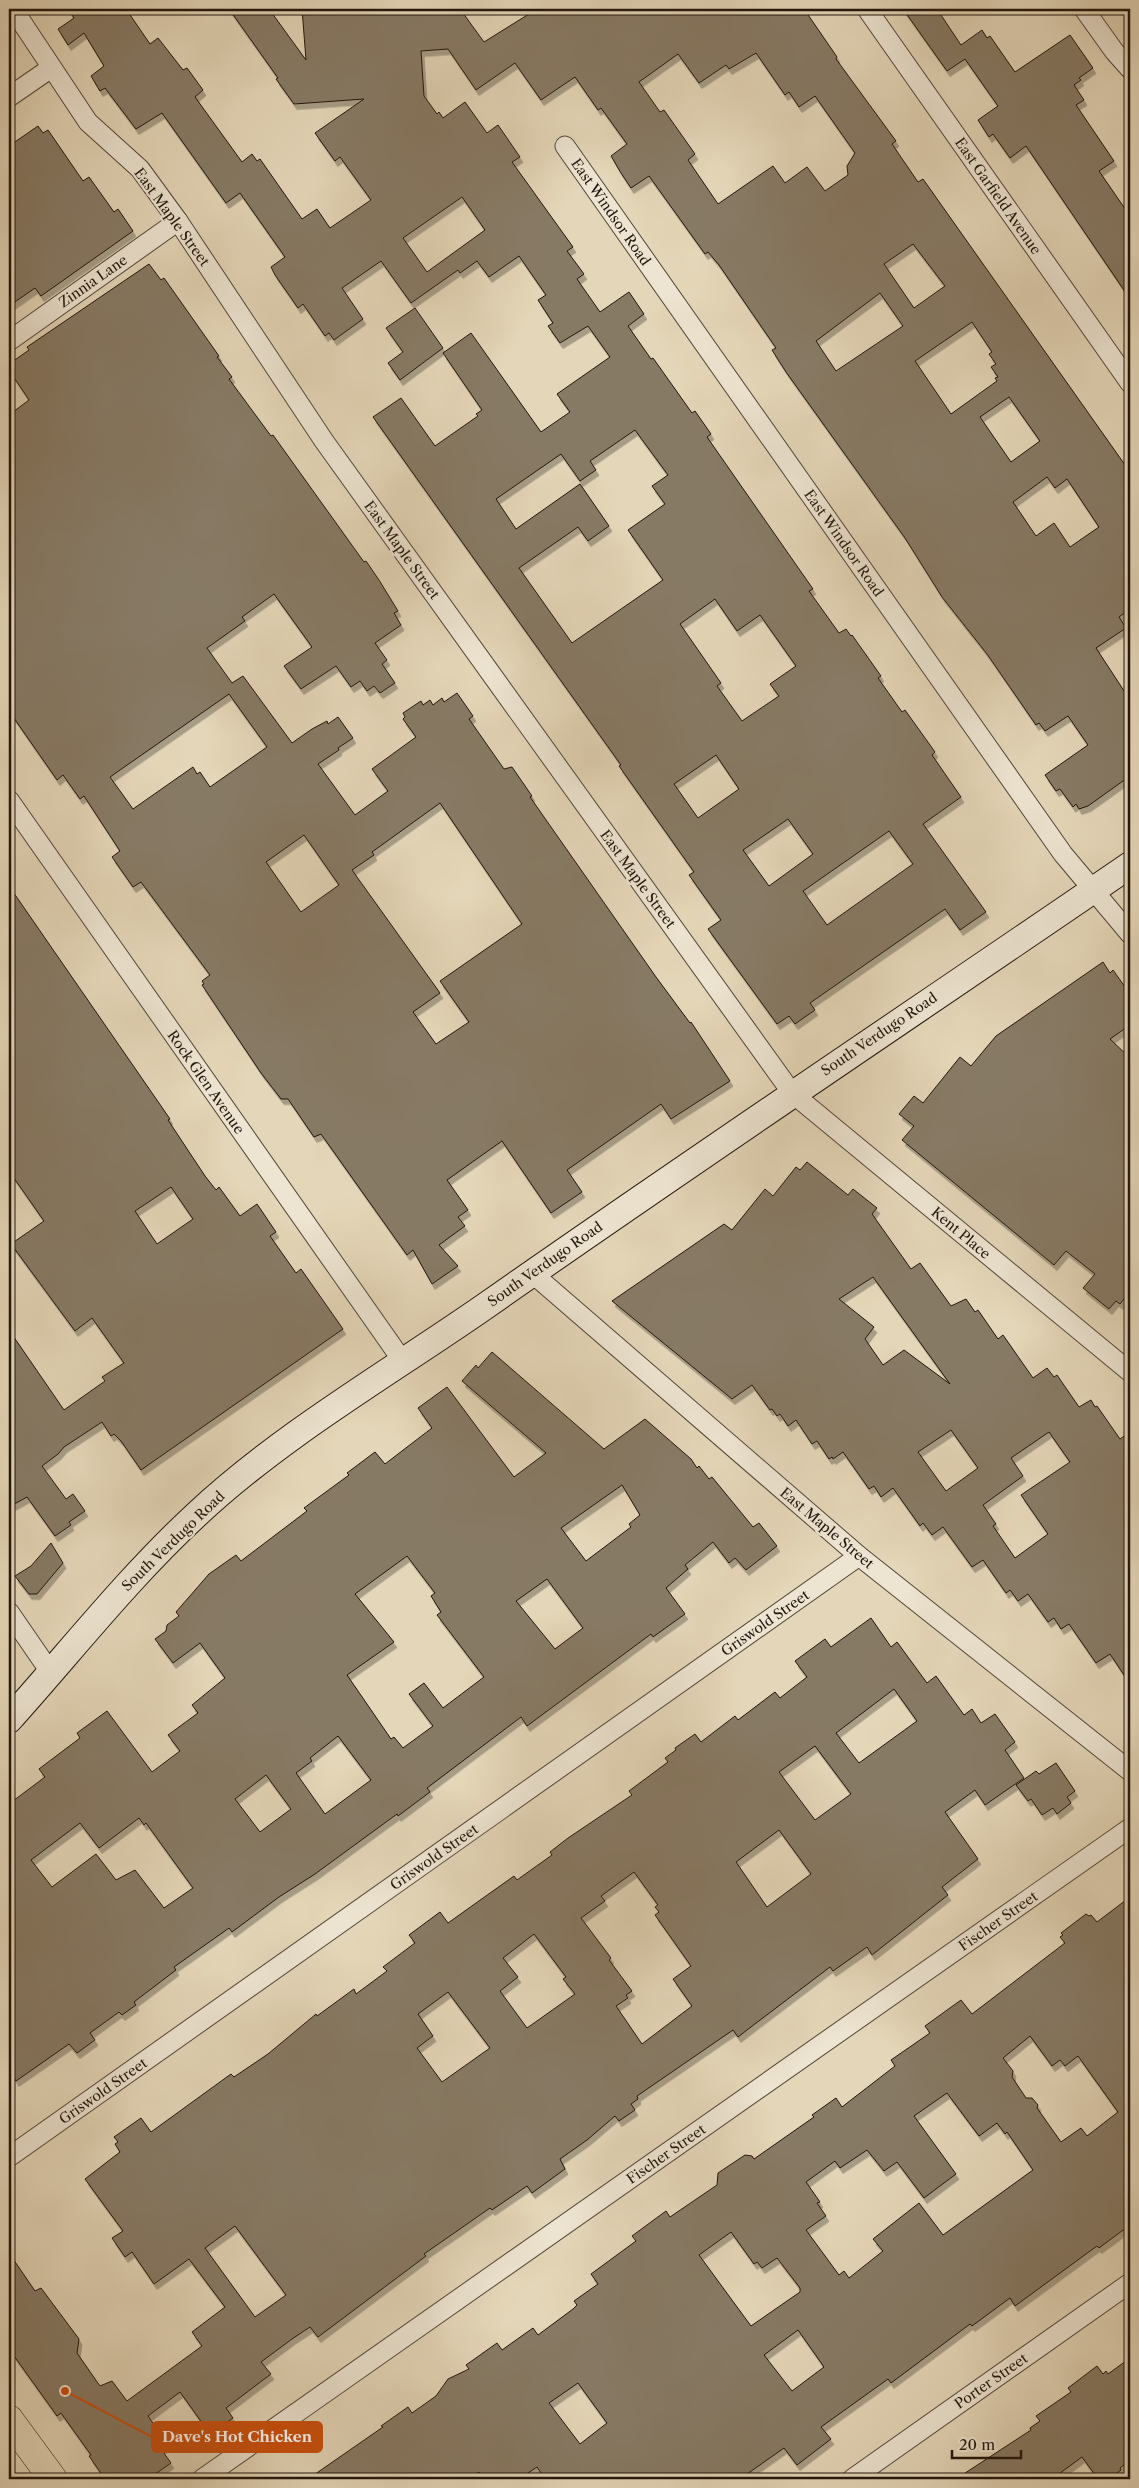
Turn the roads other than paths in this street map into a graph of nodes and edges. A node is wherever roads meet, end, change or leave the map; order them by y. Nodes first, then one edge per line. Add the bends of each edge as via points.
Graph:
1 (13, 9) edge
2 (867, 9) edge
3 (1084, 9) edge
4 (51, 68) junction
5 (1130, 69) edge
6 (9, 97) edge
7 (565, 146) dead end
8 (178, 222) junction
9 (9, 341) edge
10 (1130, 383) edge
11 (9, 800) edge
12 (1130, 865) edge
13 (1093, 890) junction
14 (1130, 934) edge
15 (792, 1093) junction
16 (532, 1273) junction
17 (404, 1363) junction
18 (1130, 1372) edge
19 (859, 1556) junction
20 (9, 1612) edge
21 (51, 1673) junction
22 (9, 1720) edge
23 (1130, 1772) edge
24 (1130, 1828) edge
25 (9, 2157) edge
26 (1130, 2283) edge
27 (9, 2420) edge
28 (53, 2479) edge
29 (202, 2479) edge
30 (852, 2479) edge

1 - 4 street, East Maple Street
2 - 10 street, East Garfield Avenue
3 - 5 street
4 - 6 street
4 - 8 street, East Maple Street via 88,122 140,169
7 - 13 street, East Windsor Road via 1063,854
8 - 9 street, Zinnia Lane
8 - 15 street, East Maple Street via 324,441
11 - 17 street, Rock Glen Avenue
12 - 13 main road, South Verdugo Road
13 - 14 street, East Windsor Road
13 - 15 main road, South Verdugo Road
15 - 16 main road, South Verdugo Road
15 - 18 street, Kent Place
16 - 17 main road, South Verdugo Road
16 - 19 street, East Maple Street
17 - 21 main road, South Verdugo Road via 288,1440 198,1513 129,1582
19 - 23 street, East Maple Street
19 - 25 street, Griswold Street
20 - 21 street
21 - 22 main road, South Verdugo Road
24 - 29 street, Fischer Street
26 - 30 street, Porter Street
27 - 28 main road

